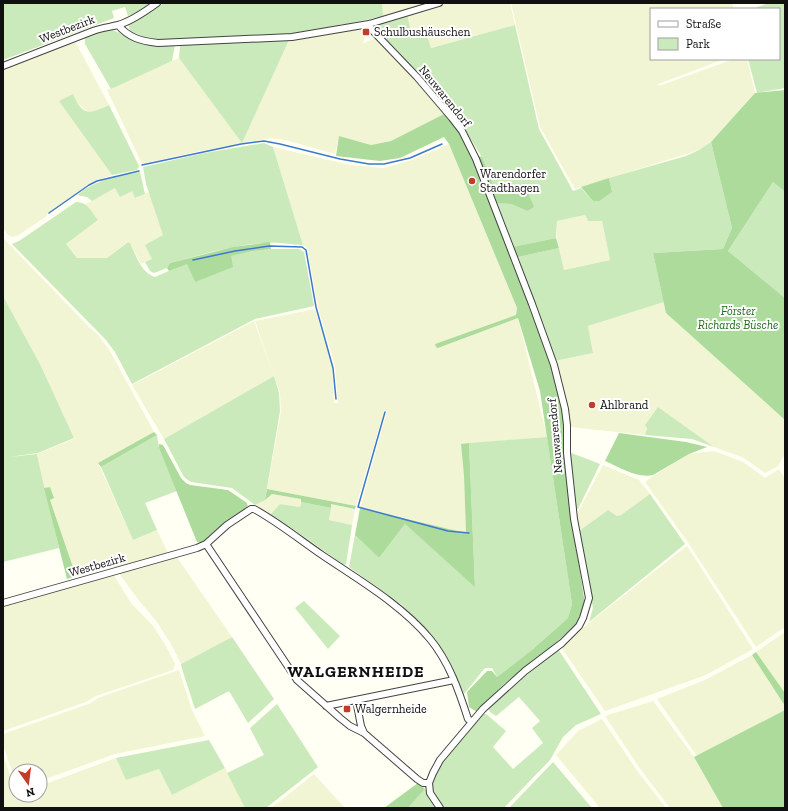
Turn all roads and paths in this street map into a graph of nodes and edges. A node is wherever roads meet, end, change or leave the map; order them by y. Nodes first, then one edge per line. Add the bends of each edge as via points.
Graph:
1 (157, 3) edge
2 (439, 3) edge
3 (368, 24) junction
4 (118, 25) junction
5 (3, 66) edge
6 (206, 544) junction
7 (3, 603) edge
8 (454, 680) junction
9 (356, 700) junction
10 (326, 706) junction
11 (472, 722) junction
12 (364, 733) junction
13 (429, 783) junction
14 (440, 808) edge

1 - 4 street, Westbezirk
2 - 3 street
3 - 4 street via 292,37 158,43 134,38
3 - 11 street, Neuwarendorf via 462,131 476,159 532,304 554,365 565,409 574,519 589,598 579,626 562,643 525,671
4 - 5 street, Westbezirk via 104,27
6 - 7 street, Westbezirk
6 - 8 street via 236,518 254,509 409,616 438,650
6 - 10 street via 297,680
8 - 9 street
8 - 11 street via 468,719
9 - 10 street
9 - 12 street
10 - 12 street via 350,726
11 - 13 street, Neuwarendorf via 440,760
12 - 13 street via 417,779
13 - 14 street via 430,792

